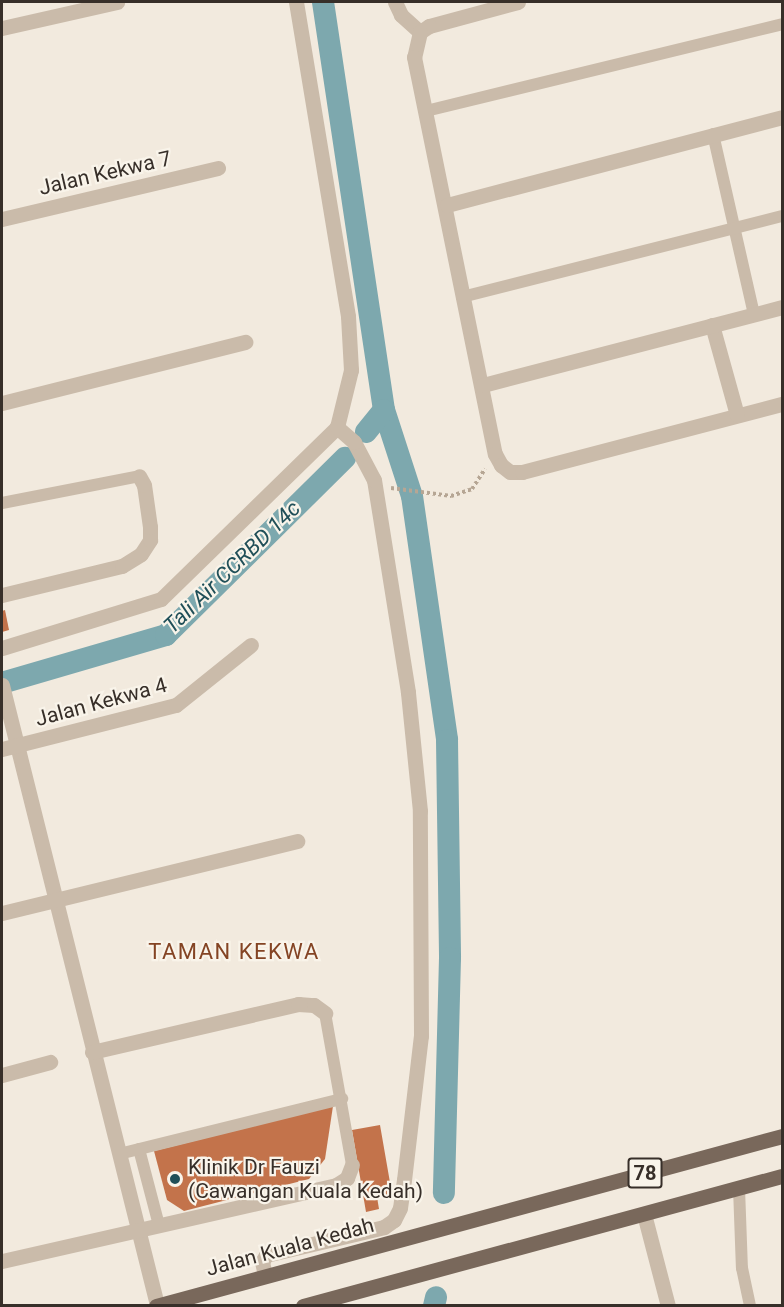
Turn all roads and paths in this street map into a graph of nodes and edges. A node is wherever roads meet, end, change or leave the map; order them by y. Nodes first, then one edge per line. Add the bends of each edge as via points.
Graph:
1 (117, 2) edge
2 (296, 2) edge
3 (395, 2) edge
4 (518, 2) edge
5 (783, 24) edge
6 (2, 28) edge
7 (420, 32) junction
8 (426, 111) junction
9 (783, 117) edge
10 (713, 134) junction
11 (218, 168) dead end
12 (447, 205) junction
13 (783, 216) edge
14 (2, 219) edge
15 (735, 228) junction
16 (462, 297) junction
17 (783, 307) edge
18 (754, 314) junction
19 (712, 325) junction
20 (246, 342) dead end
21 (483, 385) junction
22 (2, 403) edge
23 (783, 404) edge
24 (737, 415) junction
25 (337, 427) junction
26 (495, 454) junction
27 (139, 476) joint
28 (388, 487) dead end
29 (2, 503) edge
30 (2, 595) edge
31 (251, 645) dead end
32 (2, 648) edge
33 (2, 685) edge
34 (8, 748) edge
35 (297, 841) dead end
36 (52, 900) junction
37 (2, 913) edge
38 (325, 1013) joint
39 (92, 1052) junction
40 (50, 1062) dead end
41 (2, 1075) edge
42 (342, 1099) junction
43 (783, 1136) edge
44 (139, 1149) junction
45 (119, 1154) junction
46 (352, 1165) joint
47 (783, 1176) edge
48 (739, 1188) junction
49 (644, 1214) junction
50 (159, 1225) junction
51 (140, 1229) junction
52 (2, 1261) edge
53 (265, 1275) junction
54 (156, 1305) edge
55 (303, 1305) edge
56 (668, 1305) edge
57 (750, 1305) edge

1 - 6 street
2 - 25 street via 348,316 351,370
3 - 7 street via 401,15
4 - 7 street via 443,20
5 - 8 lane
7 - 8 street via 414,57
8 - 12 street
9 - 10 street
10 - 12 street
10 - 15 lane
11 - 14 street, Jalan Kekwa 7
12 - 16 street
13 - 15 lane
15 - 16 lane
15 - 18 lane
16 - 21 street
17 - 18 street
18 - 19 street
19 - 21 street
19 - 24 street
20 - 22 street
21 - 26 street
23 - 24 street
24 - 26 street via 522,472 510,472
25 - 32 street via 161,598
25 - 53 street via 354,442 374,480 408,692 420,811 421,1036 402,1199 393,1220 384,1227 266,1255 262,1262
26 - 28 path via 472,489 452,496
27 - 29 lane
27 - 30 street via 144,484 150,528 150,540 141,554 122,566
31 - 34 street, Jalan Kekwa 4 via 176,705
33 - 34 street
34 - 36 street
35 - 36 street
36 - 37 street
36 - 39 street
38 - 39 street via 314,1005 298,1004
38 - 42 lane
39 - 45 street
40 - 41 street
42 - 44 lane
42 - 46 lane
43 - 53 main road, Jalan Kuala Kedah / 78
44 - 45 lane
44 - 50 lane
45 - 51 street
46 - 50 street via 347,1178 336,1185
47 - 48 main road, 78
48 - 49 main road, 78
48 - 57 lane via 742,1268
49 - 55 main road, 78
49 - 56 street
50 - 51 street
51 - 52 street
51 - 54 street
53 - 54 main road, Jalan Kuala Kedah / 78

